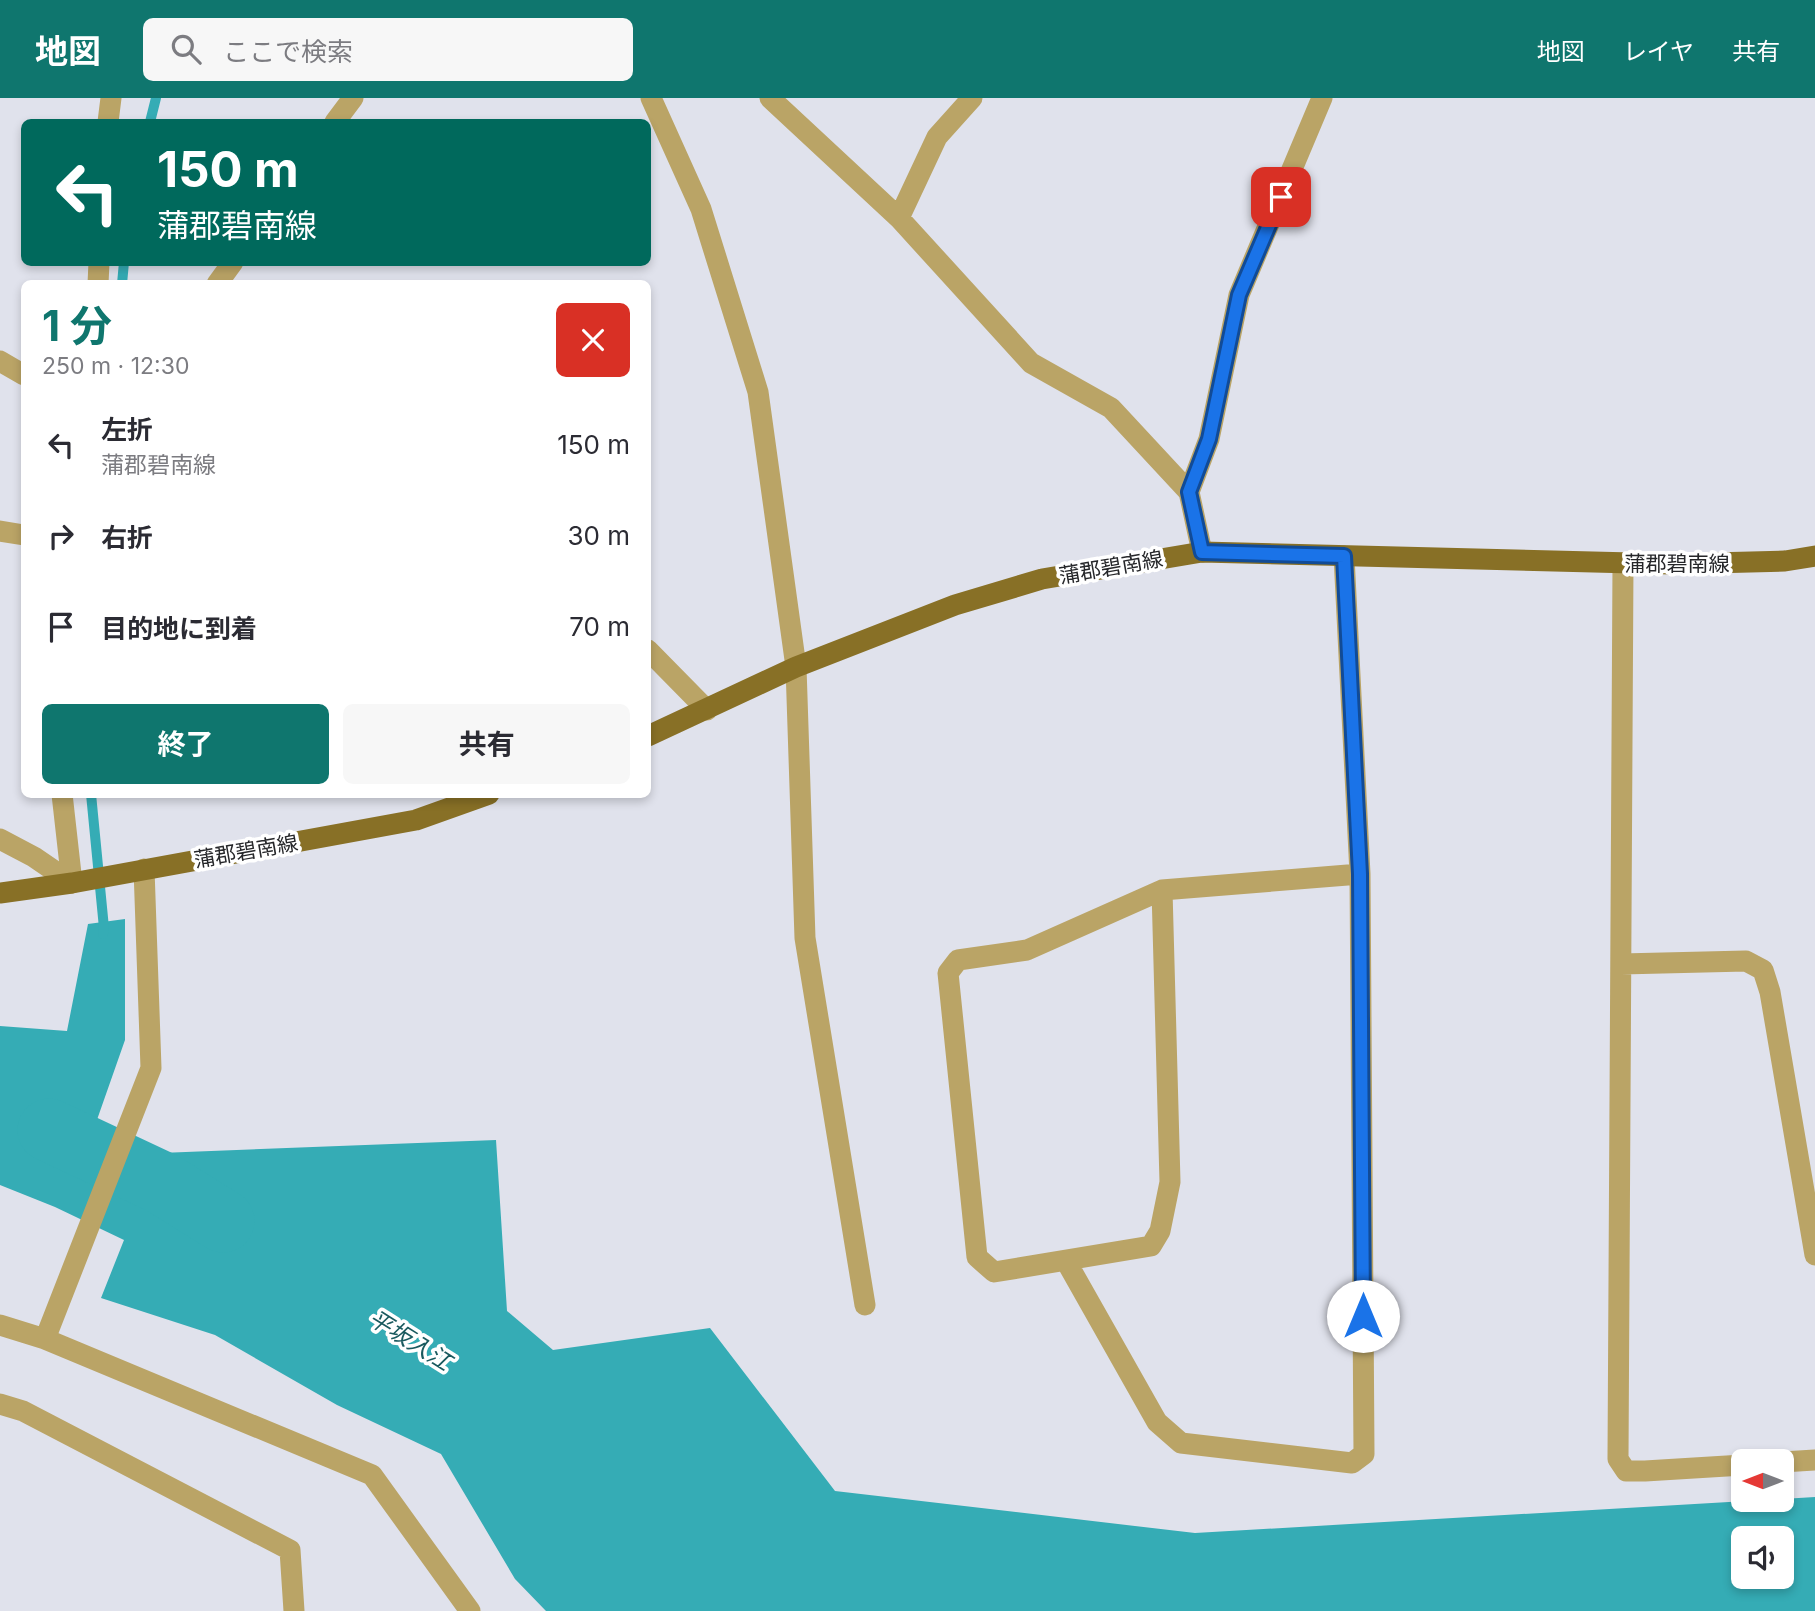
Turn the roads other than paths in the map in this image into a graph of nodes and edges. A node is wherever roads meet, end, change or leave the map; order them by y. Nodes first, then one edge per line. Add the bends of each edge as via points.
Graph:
1 (111, 98) edge
2 (353, 98) edge
3 (651, 98) edge
4 (770, 98) edge
5 (972, 98) edge
6 (1322, 98) edge
7 (108, 119) edge
8 (337, 119) edge
9 (899, 218) junction
10 (0, 362) edge
11 (21, 373) edge
12 (1189, 492) junction
13 (0, 531) edge
14 (21, 534) edge
15 (1202, 552) junction
16 (1344, 556) junction
17 (1815, 556) edge
18 (1623, 563) junction
19 (651, 653) edge
20 (796, 667) junction
21 (707, 709) junction
22 (651, 735) edge
23 (62, 798) edge
24 (478, 798) edge
25 (0, 839) edge
26 (144, 869) junction
27 (1360, 874) junction
28 (72, 883) junction
29 (1161, 890) junction
30 (0, 893) edge
31 (1621, 964) junction
32 (1815, 1255) edge
33 (1066, 1261) junction
34 (865, 1305) dead end
35 (0, 1325) edge
36 (44, 1339) junction
37 (0, 1404) edge
38 (1815, 1460) edge
39 (1794, 1461) edge
40 (1731, 1466) edge
41 (294, 1611) edge
42 (470, 1611) edge

1 - 7 street
2 - 8 street
3 - 20 street via 701,209 758,392
4 - 9 street
5 - 9 street via 937,136
6 - 12 street via 1239,295 1209,439
9 - 12 street via 1031,363 1111,408
10 - 11 street
12 - 15 street
13 - 14 street
15 - 16 main road, 蒲郡碧南線
15 - 20 main road, 蒲郡碧南線 via 1042,579 955,604
16 - 18 main road, 蒲郡碧南線
16 - 27 street
17 - 18 main road, 蒲郡碧南線 via 1785,561
18 - 31 street
19 - 21 street
20 - 21 main road, 蒲郡碧南線
20 - 34 street via 805,938
21 - 22 main road, 蒲郡碧南線
23 - 28 street
24 - 26 main road, 蒲郡碧南線 via 416,820
25 - 28 street
26 - 28 main road, 蒲郡碧南線
26 - 36 street via 151,1068
27 - 29 street
27 - 33 street via 1364,1454 1352,1463 1181,1443 1157,1422
28 - 30 main road, 蒲郡碧南線
29 - 33 street via 1170,1182 1160,1231 1151,1246
29 - 33 street via 1027,950 958,960 948,973 976,1257 994,1272
31 - 32 street via 1746,961 1763,970
31 - 40 street via 1618,1459 1626,1471
35 - 36 street
36 - 42 street via 372,1475
37 - 41 street via 23,1411 290,1550
38 - 39 street

